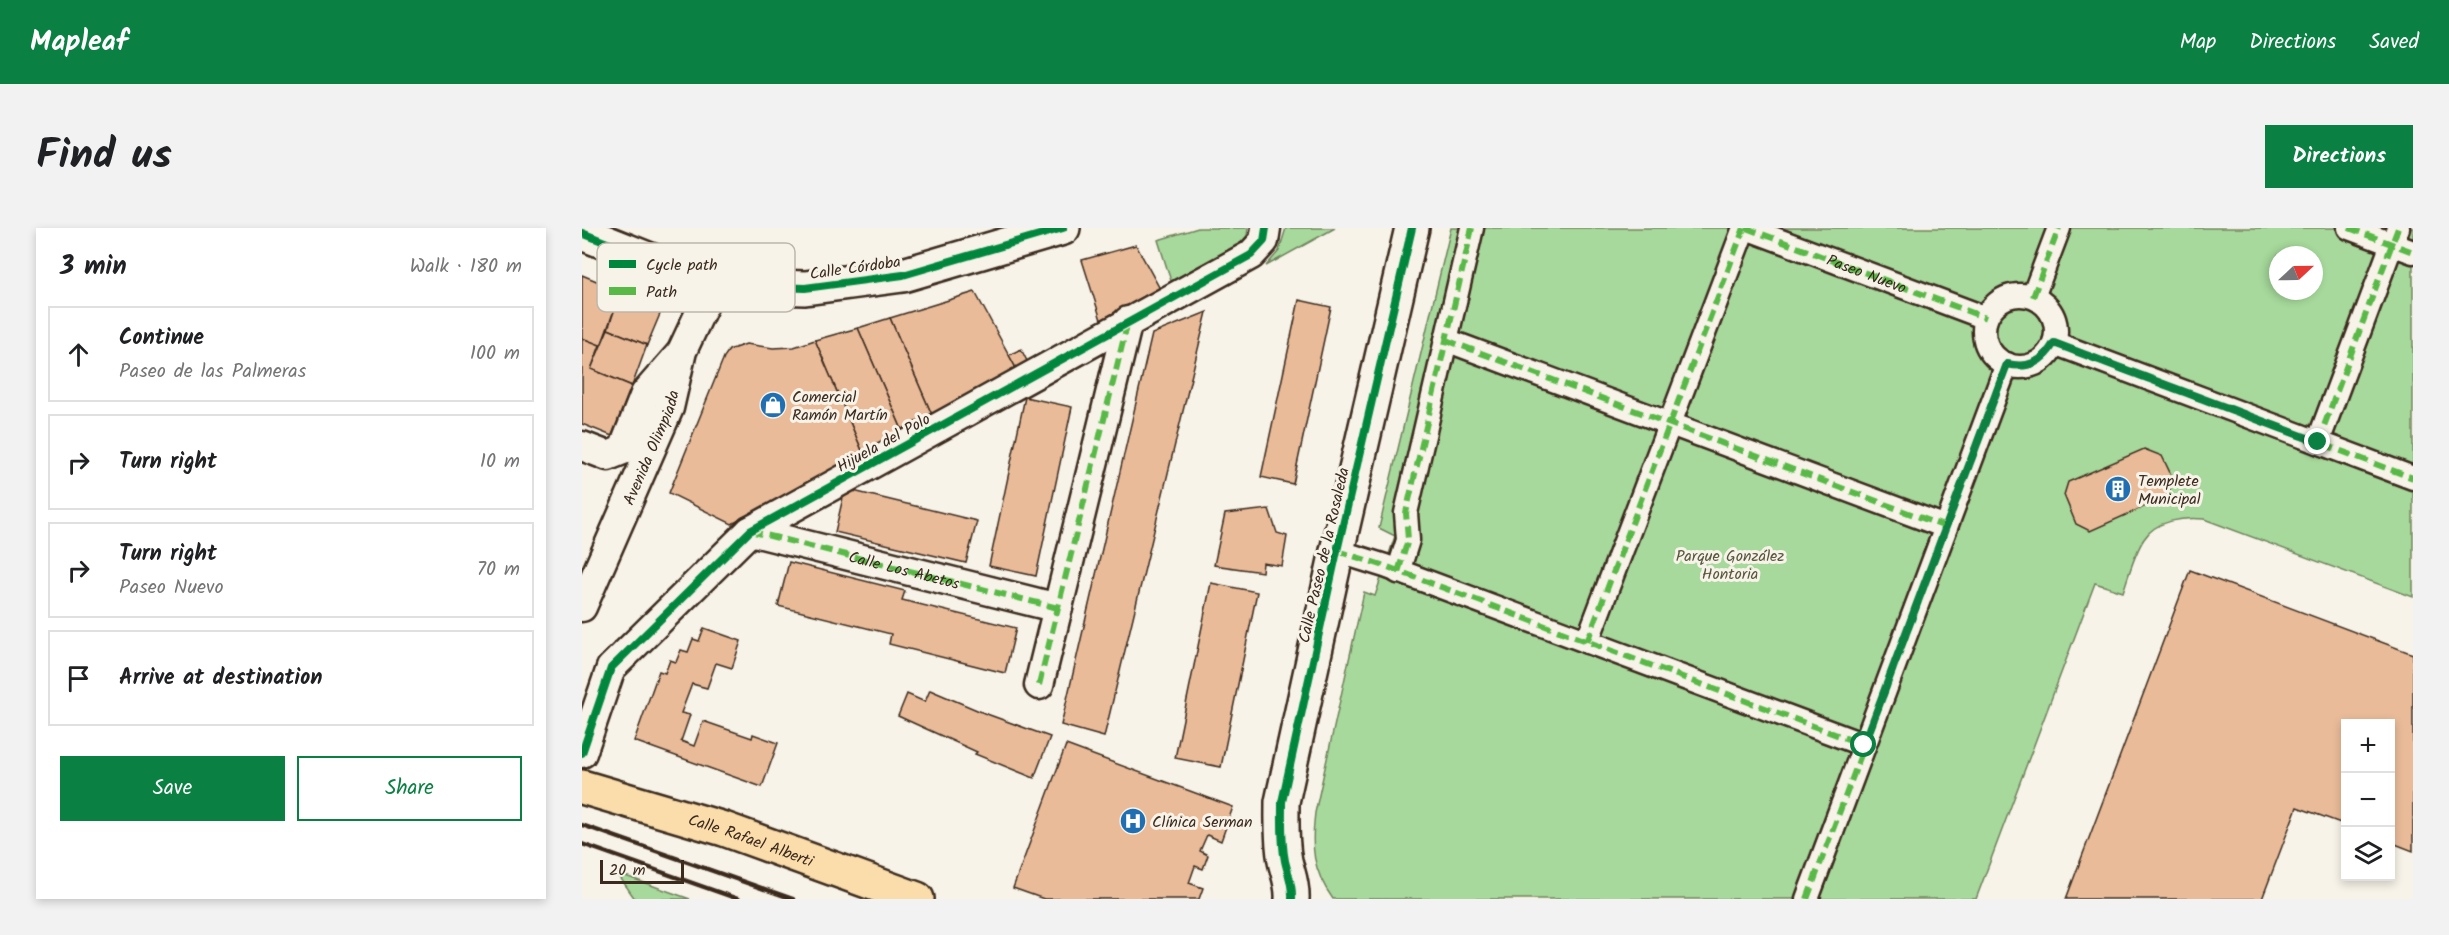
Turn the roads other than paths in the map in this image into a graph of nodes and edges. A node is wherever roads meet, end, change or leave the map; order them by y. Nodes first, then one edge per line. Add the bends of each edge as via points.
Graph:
1 (1063, 228) edge
2 (1266, 228) edge
3 (1412, 228) edge
4 (1472, 228) edge
5 (1745, 228) edge
6 (2059, 228) edge
7 (2349, 228) edge
8 (582, 233) edge
9 (2395, 236) edge
10 (607, 243) edge
11 (2413, 252) edge
12 (795, 288) edge
13 (2033, 297) junction
14 (700, 312) edge
15 (1986, 318) junction
16 (1128, 321) junction
17 (1446, 340) junction
18 (2054, 343) junction
19 (682, 351) junction
20 (2007, 364) junction
21 (1670, 424) junction
22 (2318, 442) junction
23 (584, 452) edge
24 (2413, 478) edge
25 (1946, 527) junction
26 (750, 531) junction
27 (1337, 551) junction
28 (1398, 572) junction
29 (582, 607) edge
30 (1058, 608) junction
31 (1587, 642) junction
32 (1039, 685) dead end
33 (1864, 745) junction
34 (582, 753) edge
35 (584, 787) edge
36 (1295, 896) edge
37 (917, 899) edge
38 (1807, 899) edge

1 - 12 street, Calle Córdoba via 903,275
2 - 16 street, Hijuela del Polo via 1264,241 1251,255
3 - 27 street, Calle Paseo de la Rosaleda
4 - 17 street
5 - 15 street, Paseo Nuevo
5 - 21 street
6 - 13 street
7 - 9 street
8 - 10 street, Calle Córdoba
9 - 11 street
9 - 22 street
13 - 15 street via 2000,300
13 - 18 street via 2050,311 2055,321
14 - 19 street, Avenida Olimpiada
15 - 20 street via 1985,340 1998,359
16 - 26 street, Hijuela del Polo
16 - 30 street
17 - 21 street
17 - 28 street via 1406,513 1408,540
18 - 20 street via 2040,361 2018,367
18 - 22 street
19 - 23 street via 645,394 623,450 608,456
19 - 29 street, Avenida Olimpiada via 669,408
20 - 25 street
21 - 25 street
21 - 31 street
22 - 24 street
25 - 33 street
26 - 30 street, Calle Los Abetos
26 - 34 street, Hijuela del Polo via 611,668
27 - 28 street
27 - 36 street, Calle Paseo de la Rosaleda via 1282,802 1285,861
28 - 31 street
30 - 32 street
31 - 33 street
33 - 38 street
35 - 37 main road, Calle Rafael Alberti via 724,829

